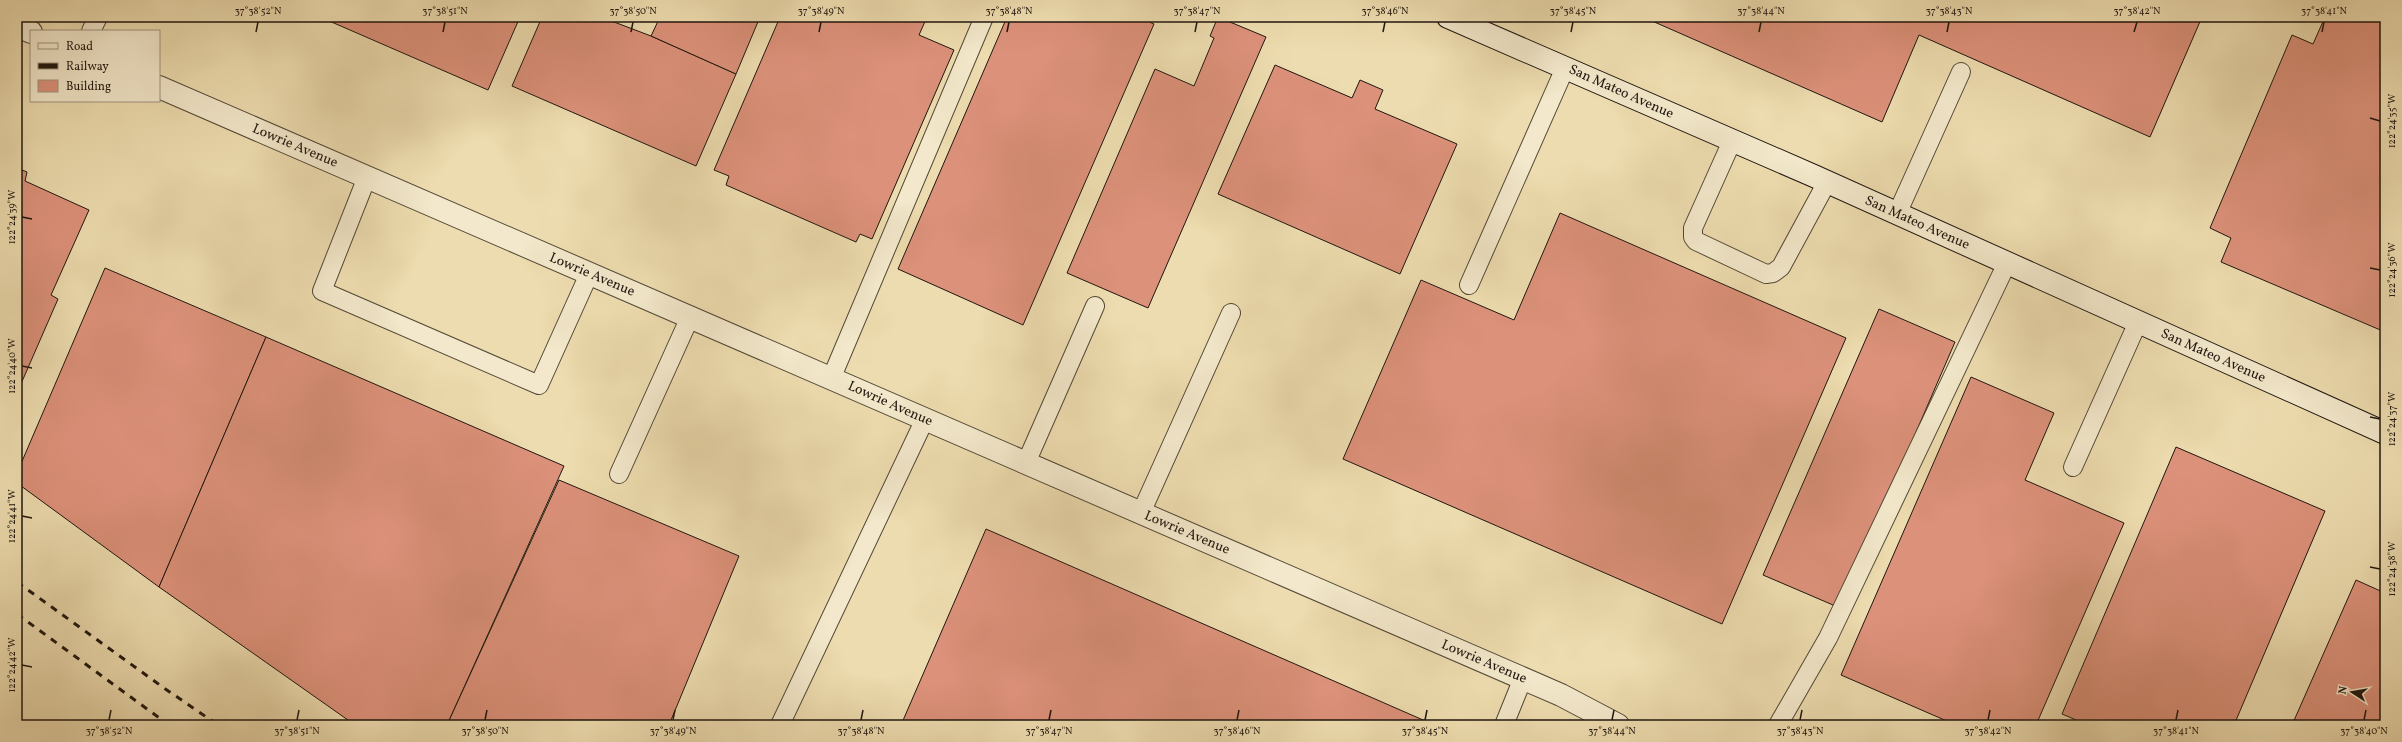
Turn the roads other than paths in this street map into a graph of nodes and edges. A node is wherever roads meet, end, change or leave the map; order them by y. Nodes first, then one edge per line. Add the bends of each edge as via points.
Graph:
1 (98, 17) edge
2 (984, 17) edge
3 (1448, 17) edge
4 (1472, 22) edge
5 (17, 26) edge
6 (92, 30) edge
7 (30, 32) edge
8 (1565, 68) junction
9 (1961, 72) dead end
10 (160, 87) edge
11 (1732, 141) junction
12 (367, 177) junction
13 (1827, 182) junction
14 (1897, 214) junction
15 (2008, 263) junction
16 (590, 274) junction
17 (1469, 285) dead end
18 (1095, 306) dead end
19 (1231, 313) dead end
20 (690, 317) junction
21 (2138, 322) junction
22 (831, 378) junction
23 (925, 420) junction
24 (2385, 433) edge
25 (1026, 463) junction
26 (2073, 467) dead end
27 (619, 474) dead end
28 (1141, 513) junction
29 (1523, 678) junction
30 (780, 725) edge
31 (1504, 725) edge
32 (1618, 725) edge
33 (1778, 725) edge

1 - 6 lane
2 - 22 lane
3 - 4 street, San Mateo Avenue
4 - 8 street, San Mateo Avenue
5 - 7 street
8 - 11 street, San Mateo Avenue
8 - 17 lane
9 - 14 lane
10 - 12 street, Lowrie Avenue
11 - 13 street, San Mateo Avenue
11 - 13 lane via 1693,228 1693,237 1696,241 1766,274 1774,273 1781,267
12 - 16 street, Lowrie Avenue
12 - 16 lane via 322,291 539,385
13 - 14 street, San Mateo Avenue
14 - 15 street, San Mateo Avenue
15 - 21 street, San Mateo Avenue
15 - 33 lane via 1828,638
16 - 20 street, Lowrie Avenue
18 - 25 lane
19 - 28 lane
20 - 22 street, Lowrie Avenue
20 - 27 lane
21 - 24 street, San Mateo Avenue
21 - 26 lane
22 - 23 street, Lowrie Avenue
23 - 25 street, Lowrie Avenue
23 - 30 lane
25 - 28 street, Lowrie Avenue
28 - 29 street, Lowrie Avenue
29 - 31 lane
29 - 32 street, Lowrie Avenue

